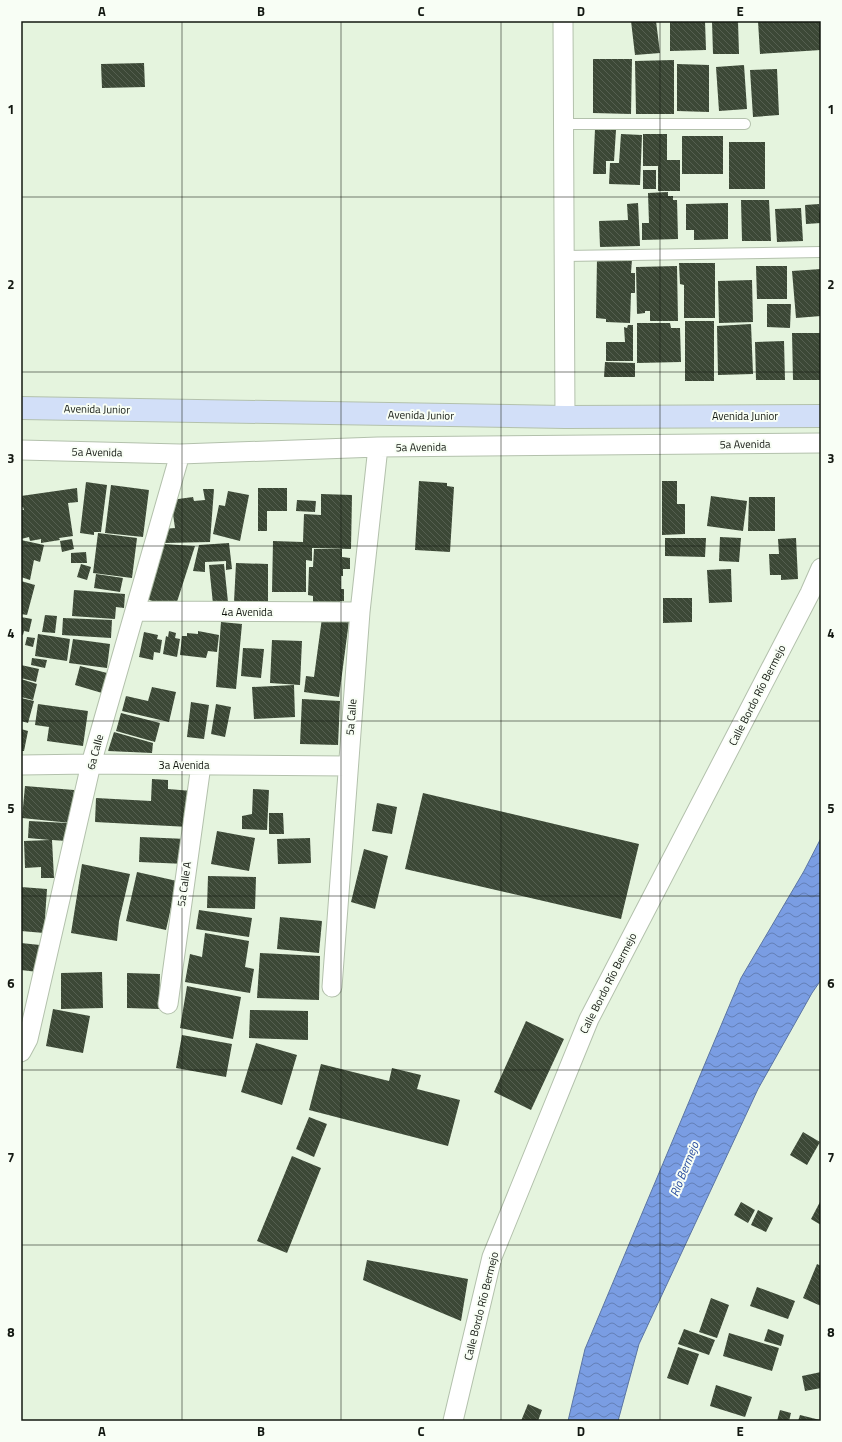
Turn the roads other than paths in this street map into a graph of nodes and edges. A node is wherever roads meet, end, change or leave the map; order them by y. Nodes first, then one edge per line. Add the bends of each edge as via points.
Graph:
1 (563, 21) edge
2 (564, 124) junction
3 (745, 124) dead end
4 (821, 252) edge
5 (564, 256) junction
6 (21, 408) edge
7 (821, 416) edge
8 (565, 417) junction
9 (821, 443) edge
10 (378, 447) junction
11 (21, 450) edge
12 (180, 454) junction
13 (821, 568) edge
14 (135, 611) junction
15 (360, 612) junction
16 (91, 764) junction
17 (21, 765) edge
18 (201, 765) junction
19 (347, 766) junction
20 (332, 987) dead end
21 (168, 1004) dead end
22 (21, 1052) edge
23 (453, 1421) edge

1 - 2 street
2 - 3 lane
2 - 5 street
4 - 5 lane
5 - 8 street
6 - 8 main road, Avenida Junior
7 - 8 main road, Avenida Junior
9 - 10 street, 5a Avenida
10 - 12 street, 5a Avenida
10 - 15 street, 5a Calle
11 - 12 street, 5a Avenida
12 - 14 street, 6a Calle
13 - 23 street, Calle Bordo Río Bermejo via 589,1019 492,1257
14 - 15 street, 4a Avenida
14 - 16 street, 6a Calle
15 - 19 street, 5a Calle
16 - 17 street, 3a Avenida
16 - 18 street, 3a Avenida
16 - 22 street, 6a Calle via 28,1039
18 - 19 street, 3a Avenida
18 - 21 street, 5a Calle A
19 - 20 street, 5a Calle

